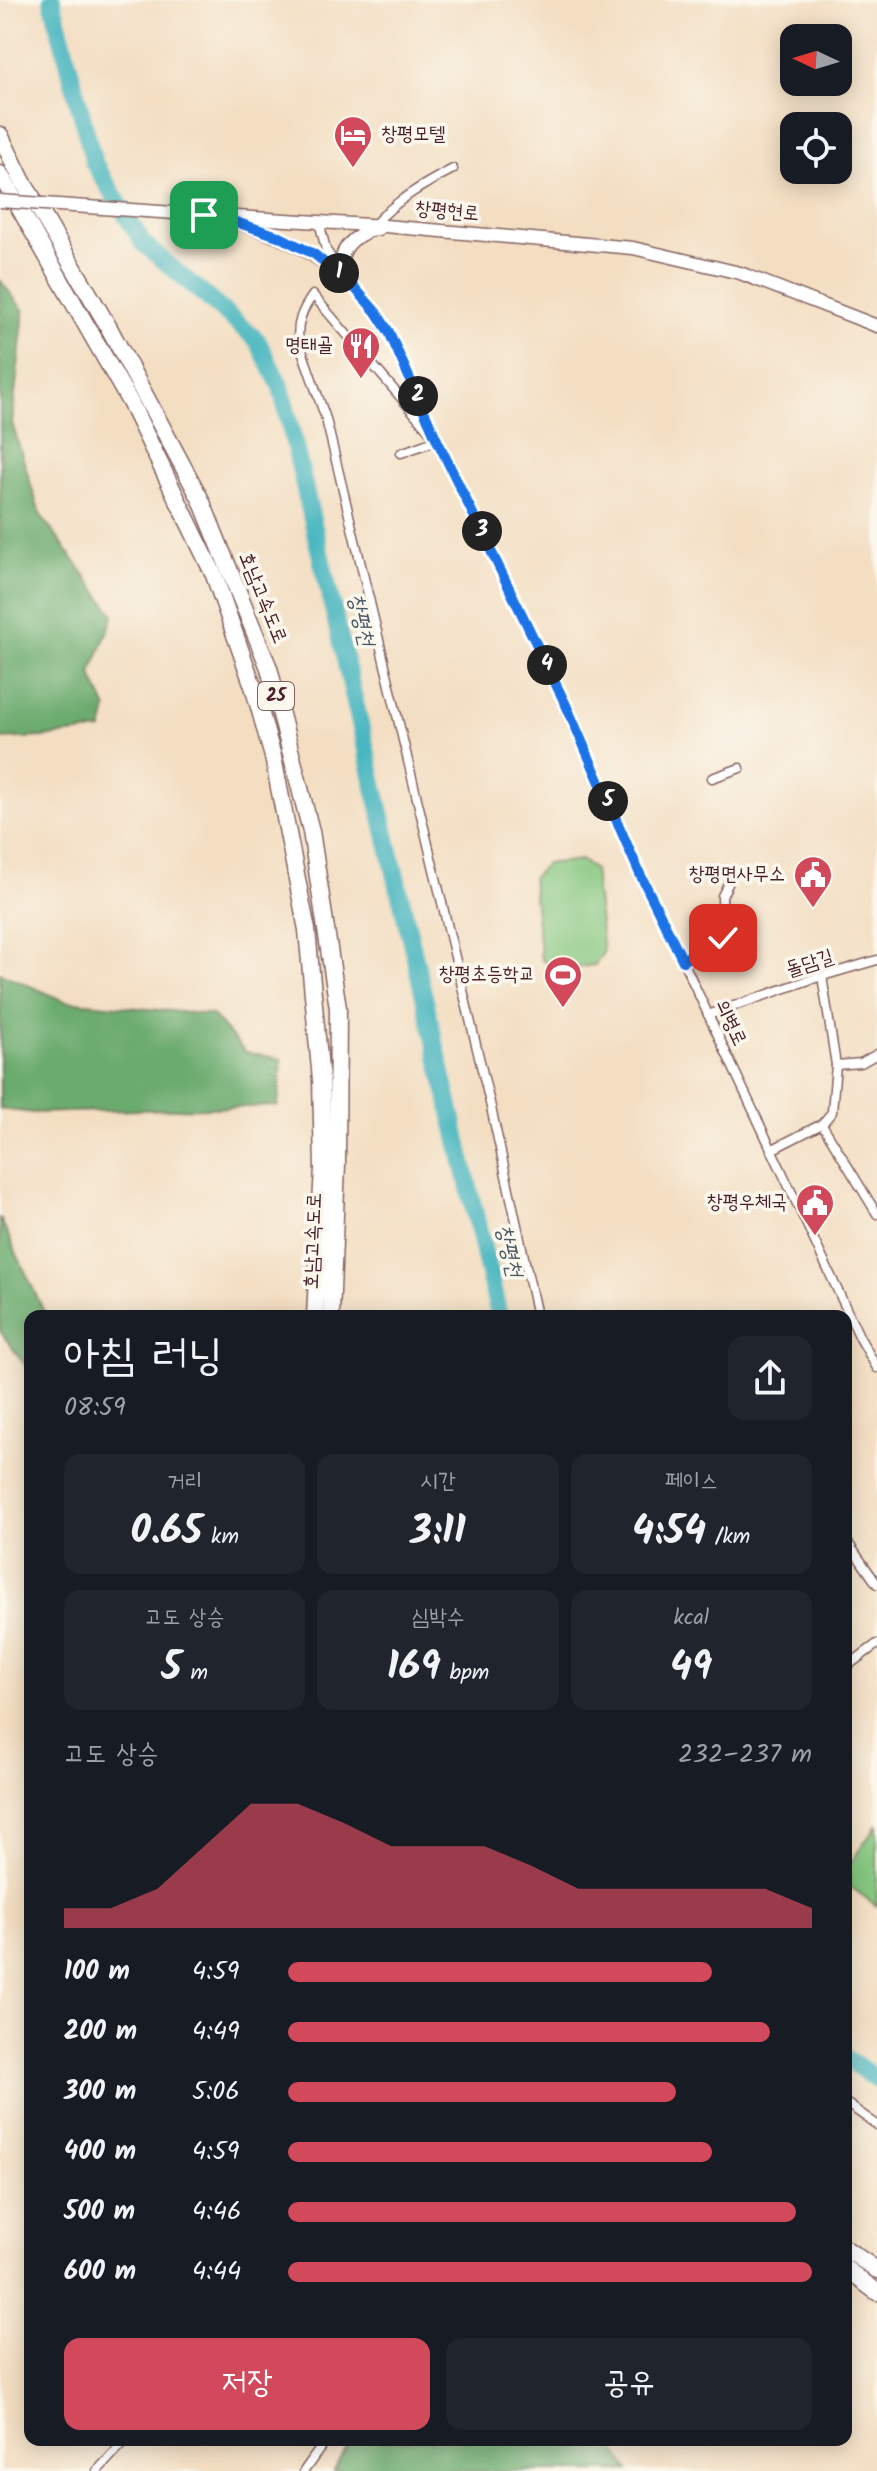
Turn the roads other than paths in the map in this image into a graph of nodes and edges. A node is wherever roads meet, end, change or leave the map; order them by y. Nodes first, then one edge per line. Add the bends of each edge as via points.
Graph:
1 (0, 135) edge
2 (453, 169) dead end
3 (0, 174) edge
4 (0, 201) edge
5 (218, 216) junction
6 (319, 221) junction
7 (374, 225) junction
8 (393, 227) junction
9 (354, 287) junction
10 (877, 326) edge
11 (437, 440) junction
12 (401, 453) dead end
13 (740, 768) dead end
14 (712, 778) dead end
15 (729, 882) dead end
16 (877, 960) edge
17 (683, 961) junction
18 (822, 976) junction
19 (708, 1015) junction
20 (877, 1054) edge
21 (836, 1065) junction
22 (822, 1124) junction
23 (771, 1150) junction
24 (877, 1214) edge
25 (315, 1310) edge
26 (331, 1310) edge
27 (536, 1310) edge
28 (847, 1310) edge
29 (852, 1321) edge
30 (877, 1368) edge
31 (852, 1549) edge
32 (877, 1584) edge
33 (877, 1644) edge
34 (852, 1663) edge
35 (852, 2107) edge
36 (877, 2125) edge
37 (852, 2253) edge
38 (877, 2270) edge
39 (852, 2273) edge
40 (877, 2292) edge
41 (120, 2446) edge
42 (322, 2446) edge
43 (97, 2471) edge
44 (304, 2471) edge

1 - 26 highway, 호남고속도로 / 25 via 201,500 269,668 311,831 338,1008
2 - 7 street via 408,195
3 - 25 highway, 호남고속도로 / 25 via 130,402 214,575 273,757 307,930 321,1080 323,1168
4 - 5 main road, 창평현로, bridge
5 - 6 main road, 창평현로
5 - 9 main road via 297,244
6 - 7 main road, 창평현로
6 - 9 street, 의병로 via 326,250
7 - 8 main road, 창평현로
8 - 9 main road via 364,232 346,250 342,263
8 - 10 main road, 창평현로 via 633,248 740,273
9 - 11 street, 의병로 via 389,332
11 - 12 street
11 - 17 street, 의병로
11 - 27 street via 313,295 296,329 326,419
13 - 14 street
15 - 17 street via 722,896 723,938
16 - 18 street, 돌담길
17 - 19 street, 의병로
18 - 19 street, 돌담길
18 - 21 street
19 - 23 street, 의병로
20 - 21 street via 861,1063
21 - 22 street via 832,1112
22 - 23 street
22 - 24 street
23 - 28 street, 의병로
29 - 30 street, 의병로
31 - 32 street
33 - 34 street
35 - 36 street
37 - 38 highway
39 - 40 highway
41 - 43 street
42 - 44 street

